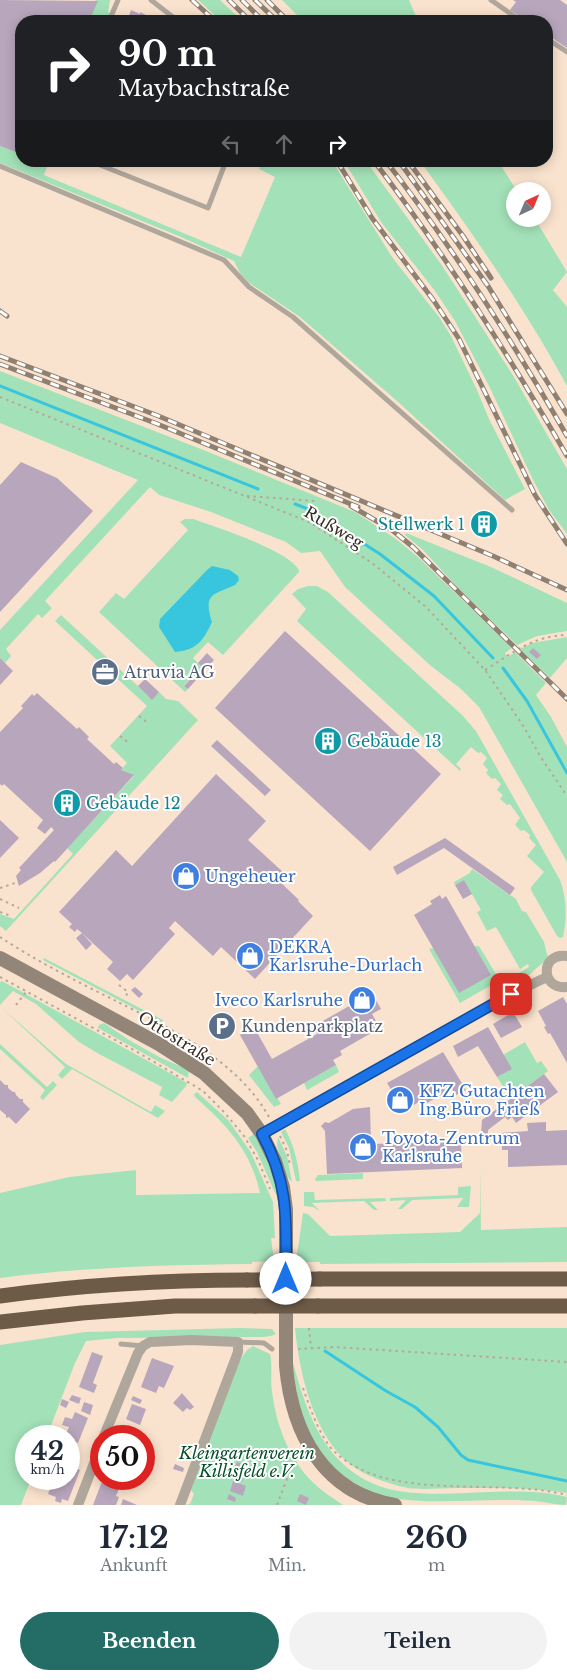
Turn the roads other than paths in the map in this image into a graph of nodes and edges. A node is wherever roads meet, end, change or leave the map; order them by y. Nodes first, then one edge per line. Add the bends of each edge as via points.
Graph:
1 (118, 0) edge
2 (151, 0) edge
3 (491, 0) edge
4 (112, 15) edge
5 (170, 15) edge
6 (513, 15) edge
7 (553, 43) edge
8 (567, 52) edge
9 (0, 166) edge
10 (105, 167) edge
11 (224, 167) edge
12 (512, 510) dead end
13 (567, 956) edge
14 (0, 958) edge
15 (548, 978) junction
16 (567, 987) edge
17 (262, 1134) junction
18 (567, 1279) edge
19 (0, 1296) edge
20 (567, 1306) edge
21 (0, 1322) edge
22 (238, 1342) junction
23 (121, 1344) dead end
24 (143, 1346) junction
25 (272, 1350) dead end
26 (109, 1425) edge
27 (90, 1473) edge
28 (78, 1505) edge
29 (180, 1505) edge
30 (395, 1505) edge

1 - 4 lane
2 - 5 lane
3 - 6 lane
7 - 8 lane
9 - 12 lane via 224,260 248,287 293,317
10 - 11 lane via 208,208
13 - 15 street via 552,959 547,968
14 - 17 main road, Ottostraße via 197,1068 247,1113
15 - 16 street via 555,986
15 - 17 street via 511,994
17 - 30 main road, Ottostraße via 275,1161 286,1210 286,1366 288,1390 300,1429 315,1456 339,1480 367,1497
18 - 19 highway, bridge via 178,1280
20 - 21 highway, bridge via 175,1306
22 - 24 street via 183,1340 150,1342
22 - 25 lane via 264,1343
22 - 29 street via 238,1352
23 - 24 lane
24 - 26 street
27 - 28 street

